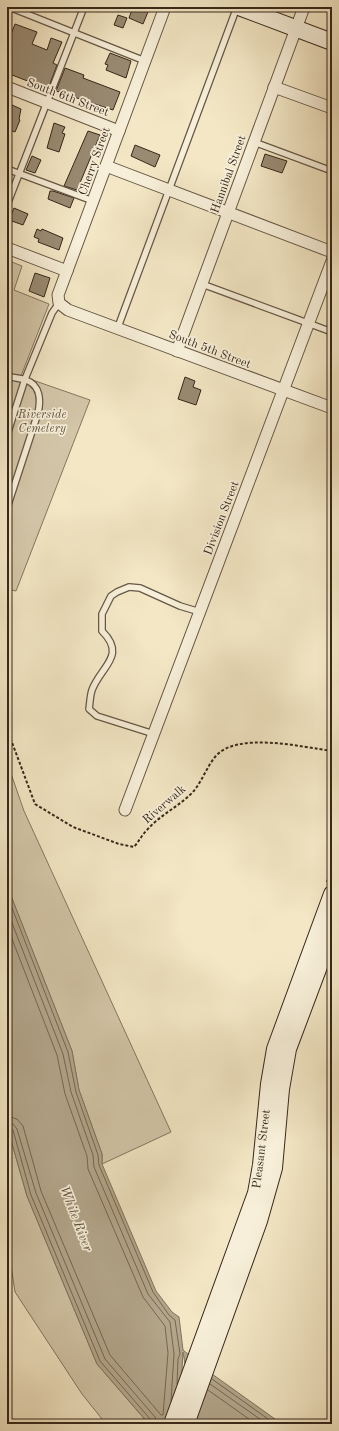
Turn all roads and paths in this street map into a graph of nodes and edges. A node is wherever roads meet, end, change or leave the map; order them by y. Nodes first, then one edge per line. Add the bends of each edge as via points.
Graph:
1 (10, 7) edge
2 (84, 7) edge
3 (165, 7) edge
4 (238, 7) edge
5 (304, 7) edge
6 (296, 28) junction
7 (74, 33) junction
8 (332, 42) edge
9 (145, 61) junction
10 (7, 87) edge
11 (274, 87) junction
12 (47, 102) junction
13 (332, 108) edge
14 (119, 131) junction
15 (254, 142) junction
16 (106, 166) junction
17 (7, 169) edge
18 (332, 170) edge
19 (19, 173) junction
20 (169, 190) junction
21 (93, 202) junction
22 (7, 205) edge
23 (228, 213) junction
24 (7, 248) edge
25 (332, 252) edge
26 (332, 261) edge
27 (67, 271) junction
28 (202, 284) junction
29 (59, 304) junction
30 (309, 323) junction
31 (118, 327) junction
32 (332, 332) edge
33 (177, 351) junction
34 (7, 376) edge
35 (25, 379) junction
36 (283, 390) junction
37 (332, 408) edge
38 (7, 435) edge
39 (7, 508) edge
40 (200, 612) junction
41 (7, 729) edge
42 (154, 734) junction
43 (332, 751) edge
44 (125, 810) dead end
45 (332, 894) edge
46 (332, 932) edge
47 (253, 1218) junction
48 (172, 1424) edge
49 (186, 1424) edge

1 - 7 lane
2 - 7 lane
3 - 9 street, Cherry Street
4 - 6 street
4 - 20 lane
5 - 6 street, Hannibal Street
6 - 8 street
6 - 11 street, Hannibal Street
7 - 9 lane
7 - 12 lane
9 - 14 street, Cherry Street
10 - 12 street, South 6th Street
11 - 13 street
11 - 15 street, Hannibal Street
12 - 14 street, South 6th Street
12 - 19 lane
14 - 16 street, Cherry Street
15 - 18 lane
15 - 23 street, Hannibal Street
16 - 20 street
16 - 21 street, Cherry Street
17 - 19 lane
19 - 21 lane
19 - 22 lane
20 - 23 street
20 - 31 lane
21 - 27 street, Cherry Street
23 - 25 street
23 - 28 street, Hannibal Street
24 - 27 street
26 - 30 street, Division Street
27 - 29 street, Cherry Street via 58,295
28 - 30 lane
28 - 33 street, Hannibal Street
29 - 31 street, South 5th Street via 78,314
29 - 35 lane via 52,312
30 - 32 lane
30 - 36 street, Division Street
31 - 33 street, South 5th Street
33 - 36 street, South 5th Street
34 - 35 lane
35 - 38 lane
35 - 39 lane via 37,388 39,407
36 - 37 street, South 5th Street
36 - 40 street, Division Street
40 - 42 street, Division Street
40 - 42 lane via 140,588 128,587 111,596 102,614 102,631 114,648 112,658 92,691 89,709 97,716
41 - 43 path, Riverwalk via 35,804 73,827 134,847 147,830 186,799 198,786 214,757 225,747 243,743 266,743
42 - 44 street, Division Street
45 - 47 street, Pleasant Street via 275,1049
46 - 47 street, Pleasant Street via 288,1050 281,1089 274,1168
47 - 48 street, Pleasant Street
47 - 49 street, Pleasant Street

